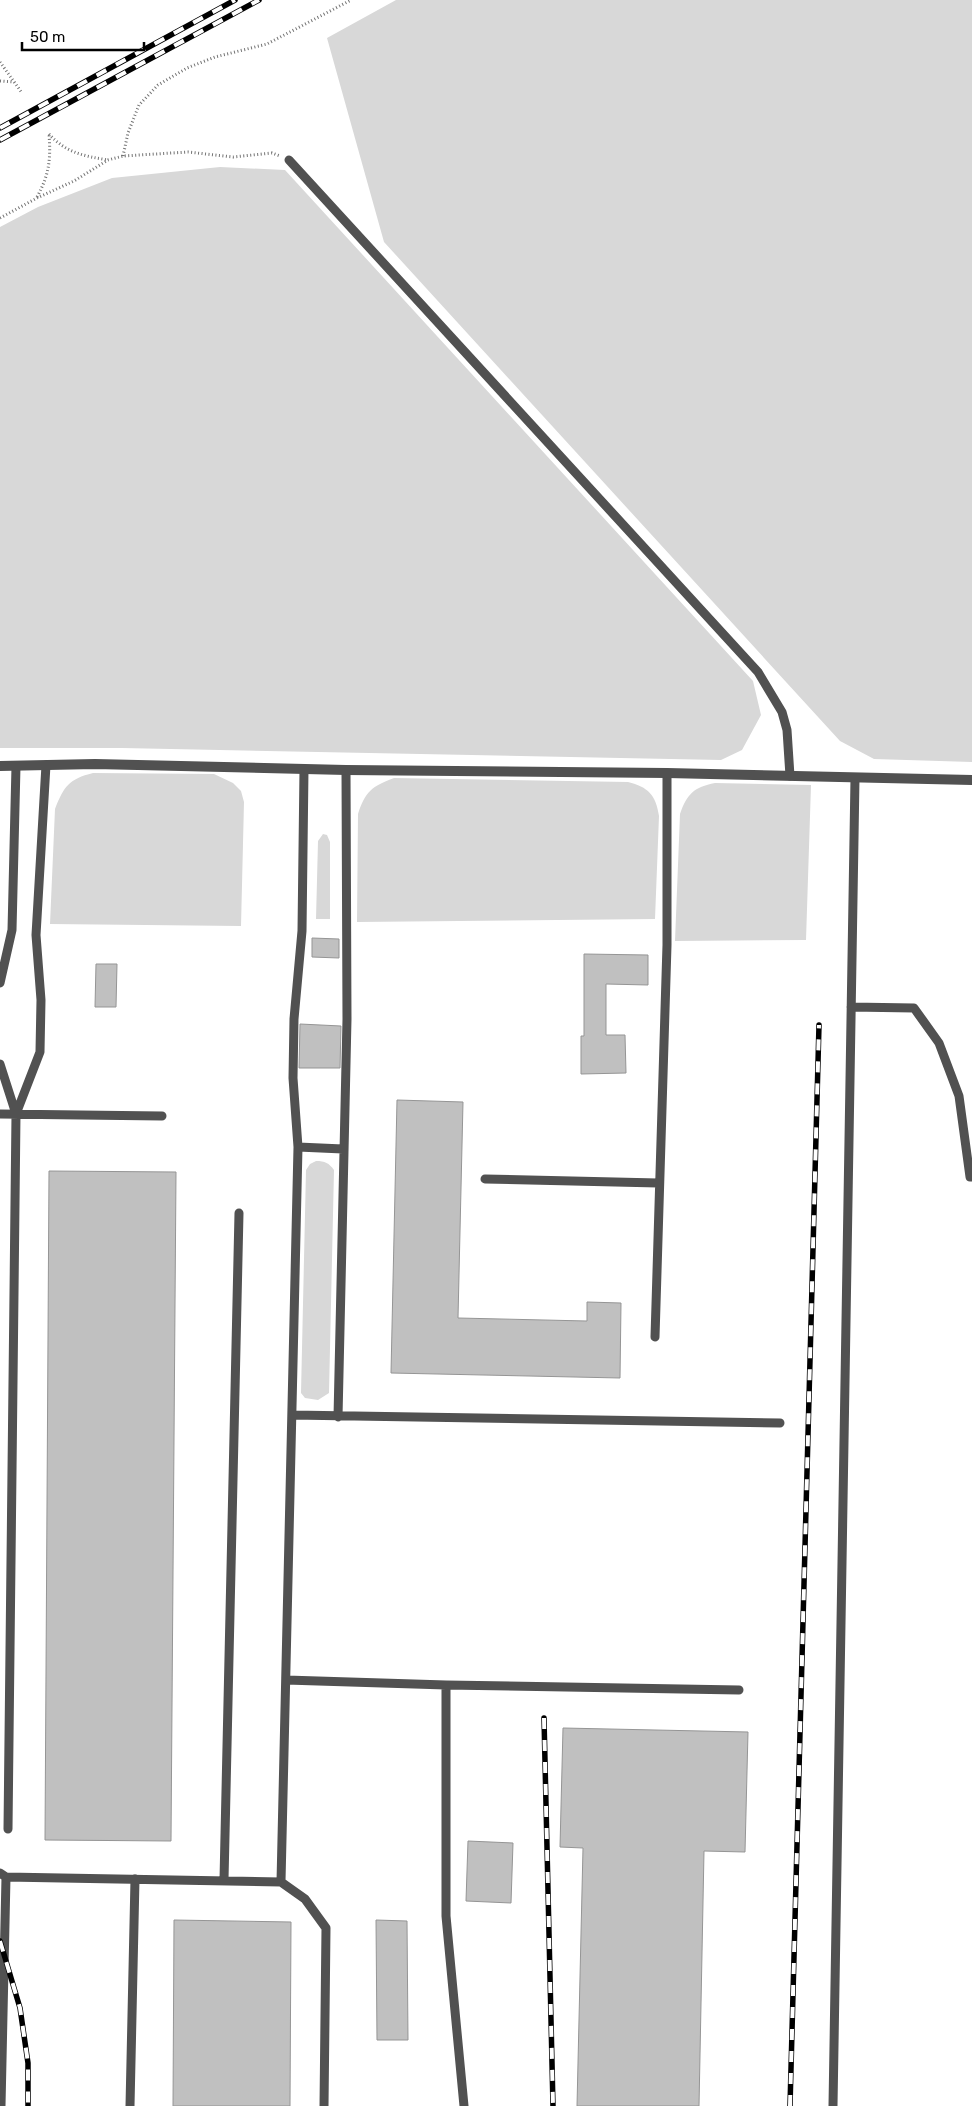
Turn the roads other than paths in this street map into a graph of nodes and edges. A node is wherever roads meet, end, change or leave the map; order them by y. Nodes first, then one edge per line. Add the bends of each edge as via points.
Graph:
1 (289, 160) road end
2 (46, 765) junction
3 (0, 766) edge
4 (16, 766) junction
5 (304, 769) junction
6 (346, 770) junction
7 (667, 773) junction
8 (790, 776) junction
9 (855, 778) junction
10 (972, 780) edge
11 (0, 983) edge
12 (851, 1007) junction
13 (0, 1064) edge
14 (0, 1114) edge
15 (16, 1114) junction
16 (162, 1116) dead end
17 (298, 1147) junction
18 (343, 1149) junction
19 (972, 1177) edge
20 (485, 1179) dead end
21 (658, 1183) junction
22 (238, 1213) dead end
23 (655, 1337) dead end
24 (292, 1416) junction
25 (338, 1417) junction
26 (780, 1423) dead end
27 (286, 1680) junction
28 (446, 1685) junction
29 (739, 1690) dead end
30 (8, 1829) dead end
31 (3, 1875) edge
32 (135, 1879) junction
33 (224, 1880) junction
34 (281, 1882) junction
35 (1, 2106) edge
36 (130, 2106) edge
37 (324, 2106) edge
38 (464, 2106) edge
39 (834, 2106) edge

1 - 8 lane via 758,672 782,712 787,730
2 - 4 street
2 - 5 street
2 - 15 lane via 36,935 41,1000 40,1052
3 - 4 street
4 - 11 lane via 12,930
5 - 6 street
5 - 17 lane via 302,931 294,1019 293,1078
6 - 7 street
6 - 18 lane via 347,1019
7 - 8 street
7 - 21 lane via 666,945
8 - 9 street
9 - 10 street
9 - 12 lane
12 - 19 lane via 914,1008 939,1043 959,1096
12 - 39 lane
13 - 15 lane
14 - 15 lane
15 - 16 lane
15 - 30 lane
17 - 18 lane
17 - 24 lane
18 - 25 lane
20 - 21 lane
21 - 23 lane
22 - 33 lane
24 - 25 lane
24 - 27 lane
25 - 26 lane
27 - 28 lane
27 - 34 lane
28 - 29 lane
28 - 38 lane via 446,1916
31 - 32 lane
31 - 35 lane
32 - 33 lane
32 - 36 lane
33 - 34 lane
34 - 37 lane via 305,1899 326,1928

